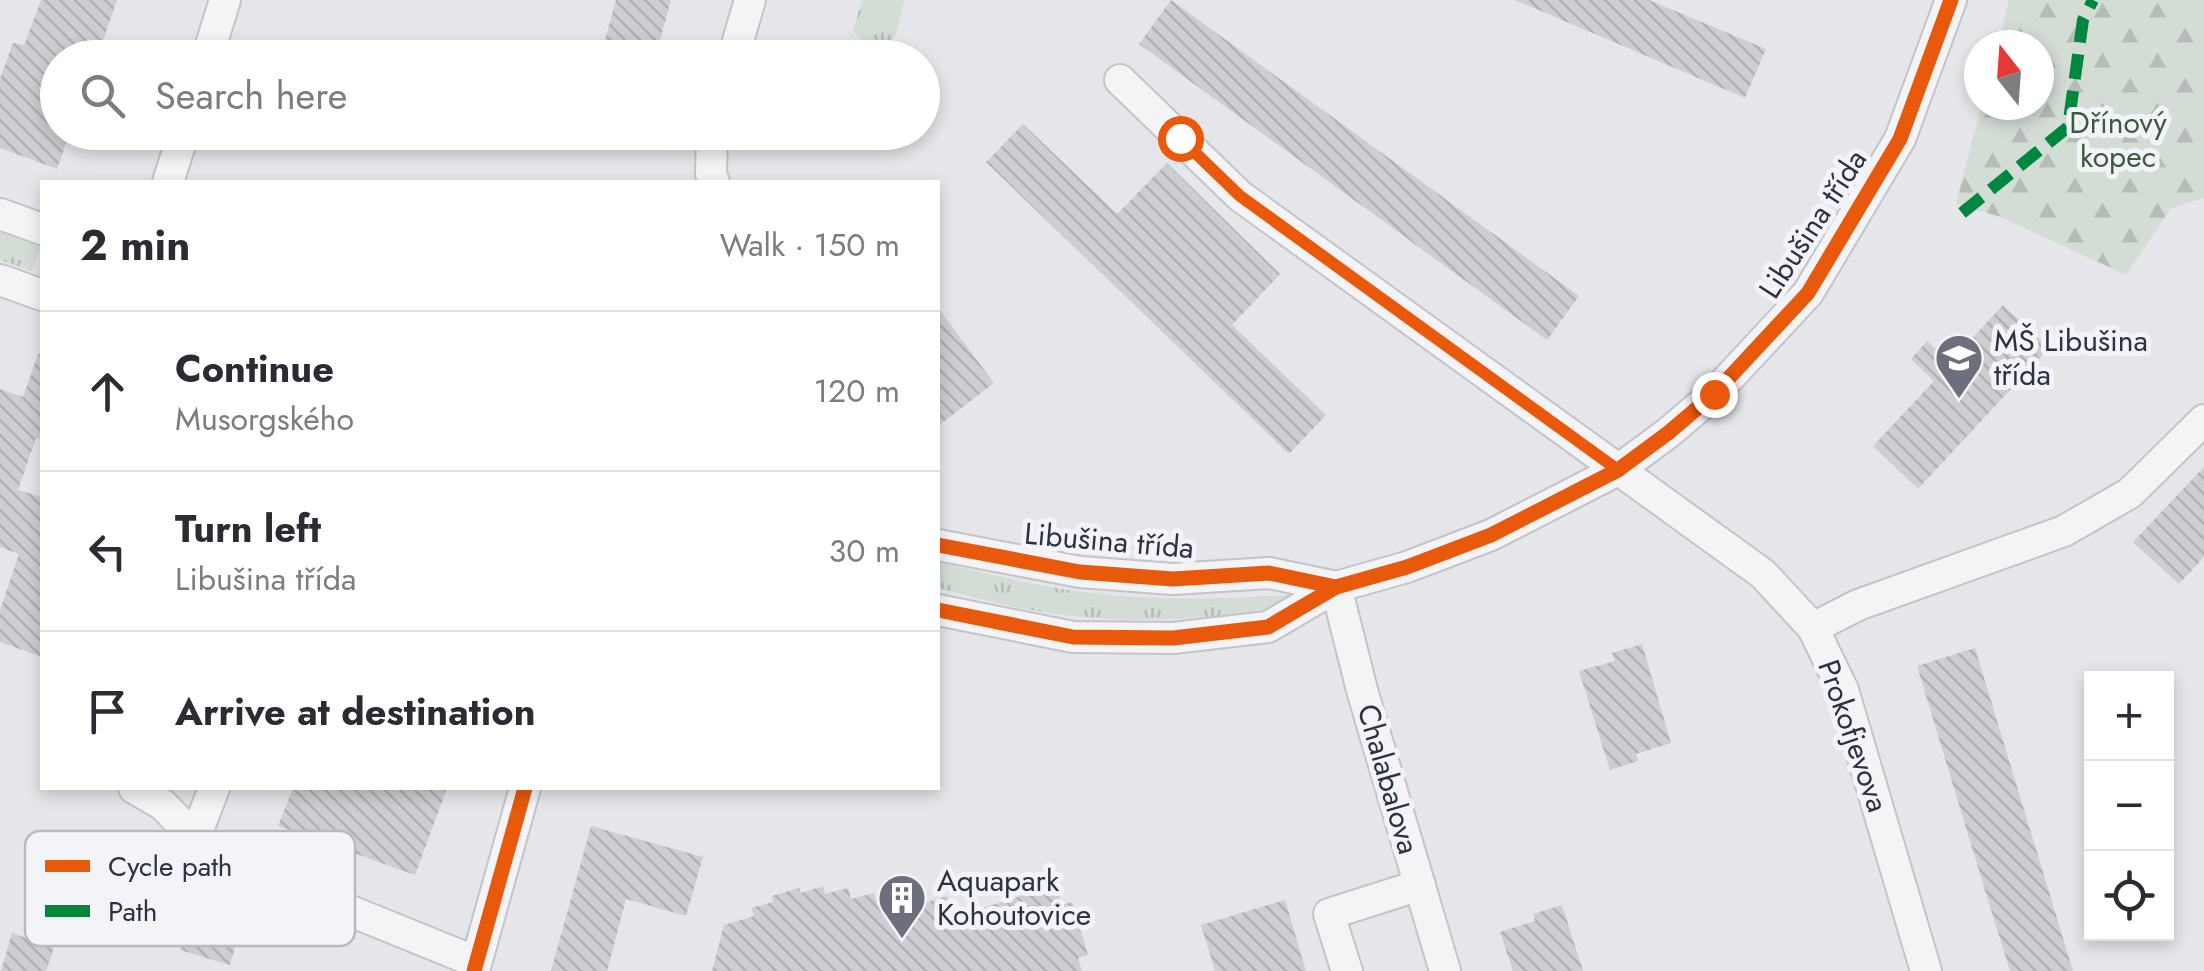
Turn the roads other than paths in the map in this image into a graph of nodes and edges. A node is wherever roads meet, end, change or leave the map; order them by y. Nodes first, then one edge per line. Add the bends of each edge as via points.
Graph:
1 (225, 0) edge
2 (750, 0) edge
3 (1942, 2) edge
4 (212, 40) edge
5 (739, 40) edge
6 (1120, 80) dead end
7 (178, 150) edge
8 (712, 150) edge
9 (169, 180) edge
10 (713, 180) edge
11 (0, 214) edge
12 (40, 228) edge
13 (0, 280) edge
14 (40, 294) edge
15 (2204, 420) edge
16 (1618, 470) junction
17 (940, 546) edge
18 (1336, 587) junction
19 (940, 610) edge
20 (1813, 628) junction
21 (137, 790) edge
22 (213, 790) edge
23 (524, 790) edge
24 (188, 831) edge
25 (198, 831) edge
26 (1420, 885) junction
27 (355, 916) edge
28 (475, 967) edge
29 (1347, 971) edge
30 (1445, 971) edge
31 (1926, 971) edge

1 - 4 street
2 - 5 street
3 - 16 street, Libušina třída via 1900,140 1808,293 1714,394
6 - 16 street, Prokofjevova via 1240,196
7 - 9 street
8 - 10 street
11 - 12 street
13 - 14 street
15 - 20 street via 2130,493 2064,532 1858,605
16 - 18 street, Libušina třída via 1490,535
16 - 20 street, Prokofjevova via 1763,574
17 - 18 street, Libušina třída via 1080,572 1173,579 1269,573
18 - 19 street, Libušina třída via 1268,628 1173,638 1074,637
18 - 26 street, Chalabalova
20 - 31 street, Prokofjevova via 1843,690
21 - 24 street
22 - 25 street
23 - 28 street
26 - 29 street via 1329,914
26 - 30 street, Chalabalova
27 - 28 street

